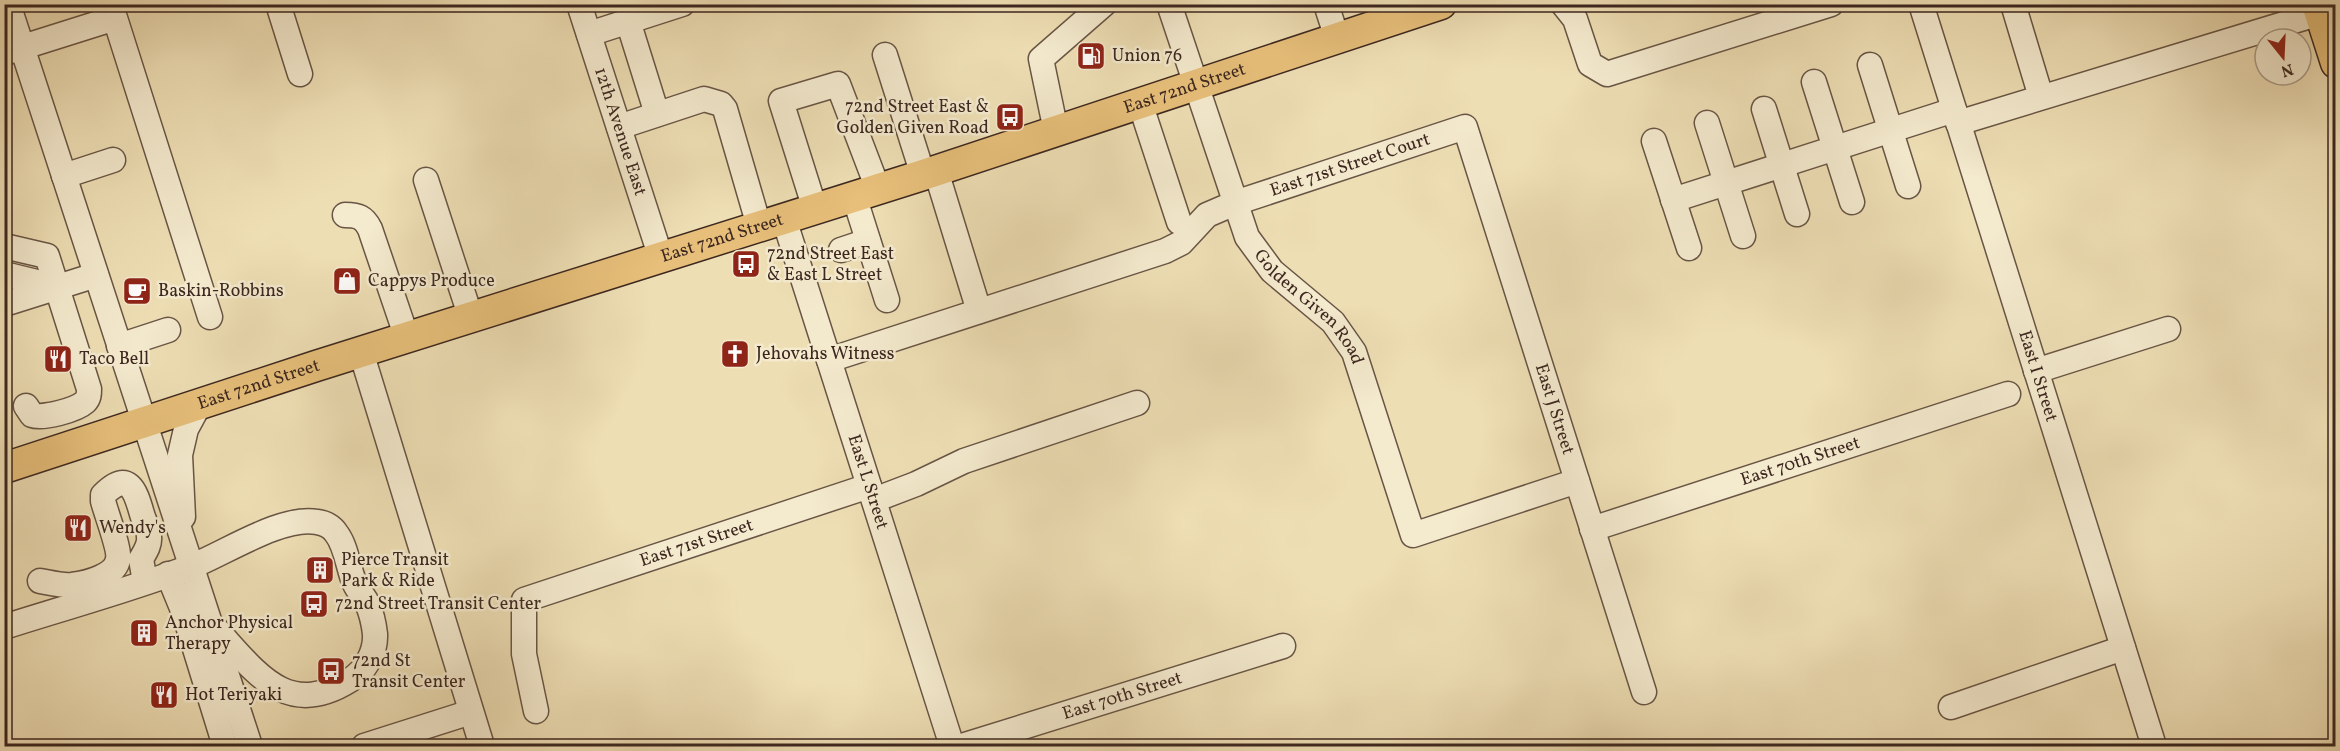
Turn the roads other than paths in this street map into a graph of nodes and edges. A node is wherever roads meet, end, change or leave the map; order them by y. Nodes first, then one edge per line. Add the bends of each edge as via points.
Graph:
1 (8, 4) edge
2 (278, 4) edge
3 (579, 4) edge
4 (682, 4) edge
5 (1104, 4) edge
6 (1169, 4) edge
7 (1326, 4) edge
8 (1441, 4) edge
9 (1830, 4) edge
10 (1921, 4) edge
11 (2013, 4) edge
12 (1571, 9) edge
13 (2318, 9) edge
14 (628, 21) junction
15 (588, 34) junction
16 (1337, 38) junction
17 (13, 50) edge
18 (885, 55) dead end
19 (2336, 63) edge
20 (1870, 65) dead end
21 (300, 74) dead end
22 (1814, 82) dead end
23 (1195, 84) junction
24 (2041, 97) junction
25 (1140, 103) junction
26 (1764, 109) dead end
27 (657, 114) junction
28 (1956, 116) junction
29 (1707, 123) dead end
30 (619, 127) junction
31 (1465, 127) joint
32 (1056, 130) junction
33 (1891, 130) junction
34 (1654, 141) dead end
35 (1835, 148) junction
36 (113, 160) dead end
37 (1782, 165) junction
38 (929, 173) junction
39 (64, 176) junction
40 (426, 180) dead end
41 (1726, 183) junction
42 (1908, 186) dead end
43 (866, 193) junction
44 (1673, 200) junction
45 (1852, 202) dead end
46 (1235, 203) junction
47 (815, 209) junction
48 (1797, 214) dead end
49 (345, 215) dead end
50 (771, 222) junction
51 (1179, 222) dead end
52 (1743, 236) dead end
53 (868, 241) junction
54 (4, 246) edge
55 (1689, 248) dead end
56 (841, 250) dead end
57 (661, 258) junction
58 (4, 274) edge
59 (96, 275) junction
60 (57, 287) junction
61 (887, 300) dead end
62 (4, 304) edge
63 (980, 311) junction
64 (210, 317) dead end
65 (471, 318) junction
66 (2168, 329) dead end
67 (168, 330) dead end
68 (407, 338) junction
69 (119, 346) junction
70 (361, 352) junction
71 (829, 360) junction
72 (2036, 371) junction
73 (2008, 394) dead end
74 (1137, 403) dead end
75 (199, 405) junction
76 (26, 406) dead end
77 (144, 423) junction
78 (4, 468) edge
79 (1577, 481) junction
80 (872, 493) junction
81 (1592, 529) junction
82 (188, 556) junction
83 (168, 574) junction
84 (40, 581) dead end
85 (145, 582) junction
86 (209, 622) junction
87 (4, 627) edge
88 (1283, 646) dead end
89 (2123, 648) junction
90 (1644, 692) dead end
91 (1951, 707) dead end
92 (536, 711) dead end
93 (471, 712) junction
94 (225, 747) edge
95 (250, 747) edge
96 (364, 747) edge
97 (482, 747) edge
98 (952, 747) edge
99 (962, 747) edge
100 (2154, 747) edge

1 - 17 street
2 - 21 street
3 - 15 street, 12th Avenue East
4 - 14 street
5 - 32 street via 1041,59
6 - 23 street, Golden Given Road
7 - 16 street
8 - 16 main road, East 72nd Street
9 - 12 street via 1607,74 1590,64
10 - 28 street, East I Street
11 - 24 street
13 - 19 main road
13 - 24 street
14 - 15 street
14 - 27 street
15 - 30 street, 12th Avenue East
16 - 23 main road, East 72nd Street
17 - 39 street
17 - 64 street via 115,18
18 - 38 street
20 - 33 street
22 - 35 street
23 - 25 main road, East 72nd Street
23 - 46 street, Golden Given Road
24 - 28 street
25 - 32 main road, East 72nd Street
25 - 51 street
26 - 37 street
27 - 30 street
27 - 50 street, East L Street via 704,99 721,104
28 - 33 street
28 - 72 street, East I Street
29 - 41 street
30 - 57 street, 12th Avenue East
31 - 46 street, East 71st Street Court
31 - 79 street, East J Street
32 - 38 main road, East 72nd Street
33 - 35 street
33 - 42 street
34 - 44 street
35 - 37 street
35 - 45 street
36 - 39 street
37 - 41 street
37 - 48 street
38 - 43 main road, East 72nd Street
38 - 63 street
39 - 59 street
40 - 65 street
41 - 44 street
41 - 52 street
43 - 47 main road, East 72nd Street
43 - 47 street via 838,84 782,101
43 - 53 street
44 - 55 street
46 - 63 street, East 71st Street Court via 1207,215 1181,243 1165,251
46 - 79 street, Golden Given Road via 1258,255 1284,283 1333,322 1354,351 1413,534
47 - 50 main road, East 72nd Street
49 - 68 street via 365,219
50 - 57 main road, East 72nd Street
50 - 71 street, East L Street
53 - 56 street
53 - 61 street
54 - 60 street via 47,256
57 - 65 main road, East 72nd Street
58 - 60 street
59 - 60 street
59 - 69 street
60 - 62 street
60 - 76 street via 89,396 82,404 42,417 32,415
63 - 71 street, East 71st Street Court
65 - 68 main road, East 72nd Street
66 - 72 street
67 - 69 street
68 - 70 main road, East 72nd Street
69 - 77 street
70 - 75 main road, East 72nd Street
70 - 93 street
71 - 80 street, East L Street
72 - 89 street, East I Street
73 - 81 street, East 70th Street
74 - 80 street, East 71st Street via 964,461 916,484
75 - 77 main road, East 72nd Street
75 - 82 street via 186,429 180,454
77 - 78 main road, East 72nd Street
77 - 82 street
79 - 81 street, East J Street
80 - 92 street, East 71st Street via 524,600 524,654
80 - 98 street, East L Street
81 - 90 street, East J Street
82 - 83 street
82 - 86 street
82 - 86 street via 286,524 316,522 329,526 338,534 356,585 367,602 375,634 369,662 355,677 334,690 311,696 282,690 260,676
83 - 85 street
83 - 94 street via 191,634
84 - 85 street via 73,585 114,569 117,550 103,495 117,483 125,483 137,494 149,537 141,559
85 - 87 street
86 - 95 street
88 - 99 street, East 70th Street
89 - 91 street
89 - 100 street, East I Street
93 - 96 street
93 - 97 street

